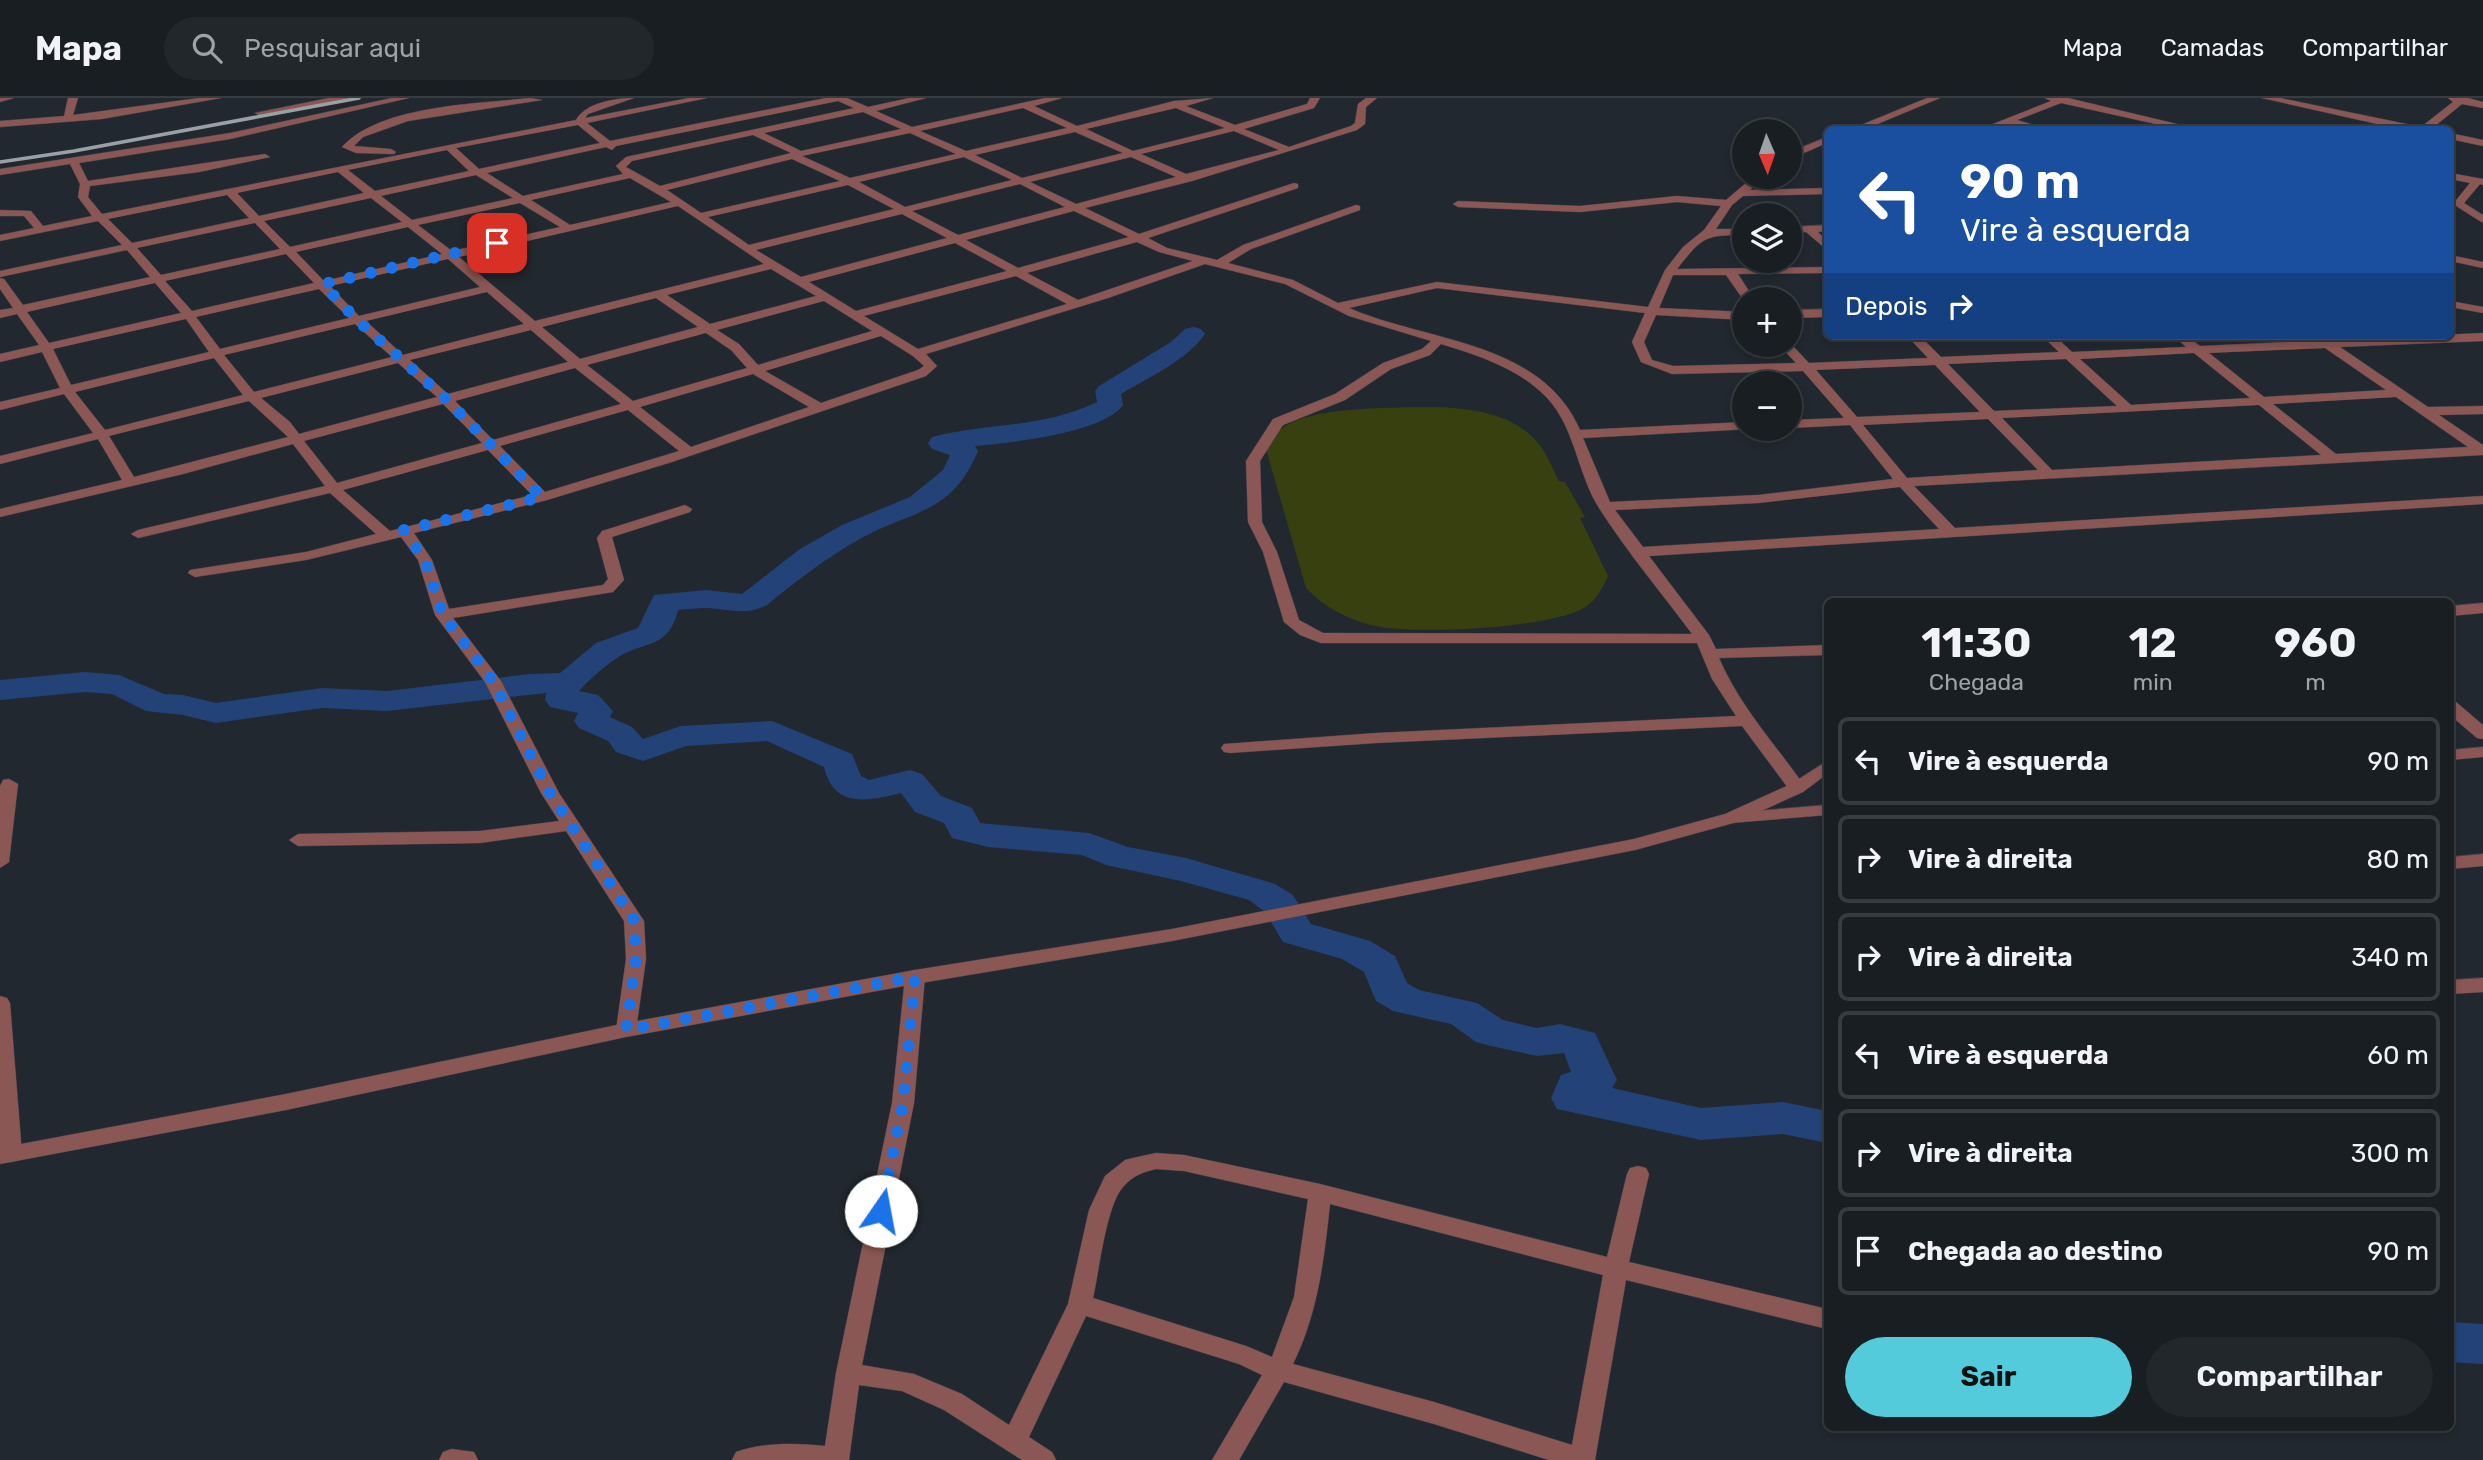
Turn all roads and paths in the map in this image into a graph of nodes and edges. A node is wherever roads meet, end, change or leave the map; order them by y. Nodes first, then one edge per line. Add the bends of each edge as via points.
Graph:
1 (9, 98) edge
2 (73, 98) edge
3 (216, 98) edge
4 (344, 98) edge
5 (404, 98) edge
6 (629, 98) edge
7 (702, 98) edge
8 (840, 98) edge
9 (1006, 98) edge
10 (1057, 98) edge
11 (1157, 98) edge
12 (1208, 98) edge
13 (1315, 98) edge
14 (1371, 98) edge
15 (1935, 98) edge
16 (2267, 98) edge
17 (2447, 98) edge
18 (0, 99) edge
19 (913, 99) edge
20 (2058, 99) edge
21 (2462, 99) edge
22 (537, 100) dead end
23 (605, 102) edge
24 (1024, 105) junction
25 (1175, 105) junction
26 (2483, 105) edge
27 (867, 109) junction
28 (260, 113) dead end
29 (68, 119) junction
30 (2005, 120) junction
31 (580, 121) junction
32 (0, 124) edge
33 (1863, 126) edge
34 (1991, 126) edge
35 (2030, 126) edge
36 (2173, 126) edge
37 (2407, 126) edge
38 (2427, 126) edge
39 (1234, 128) junction
40 (1078, 129) junction
41 (914, 130) junction
42 (754, 132) junction
43 (2454, 137) edge
44 (1824, 141) edge
45 (2483, 143) edge
46 (609, 144) junction
47 (450, 147) junction
48 (1289, 150) junction
49 (1802, 151) edge
50 (421, 153) junction
51 (1129, 153) junction
52 (797, 155) junction
53 (967, 155) junction
54 (265, 157) dead end
55 (629, 159) junction
56 (73, 161) junction
57 (340, 169) junction
58 (0, 172) edge
59 (480, 172) junction
60 (631, 175) junction
61 (2454, 177) edge
62 (1188, 179) junction
63 (1018, 180) junction
64 (2480, 181) edge
65 (851, 182) junction
66 (85, 184) junction
67 (1294, 186) dead end
68 (659, 189) junction
69 (1744, 189) edge
70 (229, 191) junction
71 (1824, 191) edge
72 (1739, 193) junction
73 (373, 195) junction
74 (523, 199) junction
75 (679, 203) junction
76 (1728, 203) junction
77 (1458, 204) dead end
78 (1077, 208) junction
79 (1356, 208) dead end
80 (899, 211) junction
81 (5, 213) edge
82 (700, 216) junction
83 (103, 218) junction
84 (0, 219) edge
85 (257, 219) junction
86 (2483, 220) edge
87 (410, 224) junction
88 (567, 227) junction
89 (1824, 228) edge
90 (1802, 229) edge
91 (1809, 229) junction
92 (42, 231) junction
93 (1708, 232) junction
94 (1732, 232) edge
95 (1, 237) edge
96 (1134, 238) junction
97 (956, 239) junction
98 (1824, 244) edge
99 (129, 246) junction
100 (290, 249) junction
101 (747, 249) junction
102 (450, 255) junction
103 (2454, 259) edge
104 (1204, 261) junction
105 (1220, 263) junction
106 (773, 265) junction
107 (2483, 265) edge
108 (1824, 270) edge
109 (1016, 272) junction
110 (1669, 272) junction
111 (1731, 273) junction
112 (0, 274) edge
113 (156, 279) junction
114 (0, 281) edge
115 (800, 281) junction
116 (323, 284) junction
117 (1740, 287) edge
118 (489, 288) junction
119 (659, 295) junction
120 (825, 297) junction
121 (1074, 303) junction
122 (2454, 305) edge
123 (1337, 307) junction
124 (18, 310) junction
125 (2483, 310) edge
126 (1652, 311) junction
127 (1824, 313) edge
128 (0, 314) edge
129 (853, 314) junction
130 (1802, 314) edge
131 (189, 315) junction
132 (1732, 315) edge
133 (356, 319) junction
134 (531, 326) junction
135 (708, 328) junction
136 (881, 332) junction
137 (2454, 337) edge
138 (2483, 337) edge
139 (1439, 340) junction
140 (1917, 340) edge
141 (2053, 340) edge
142 (2185, 340) edge
143 (2310, 340) edge
144 (2322, 340) edge
145 (46, 347) junction
146 (2198, 350) junction
147 (216, 353) junction
148 (917, 353) junction
149 (1796, 357) edge
150 (2074, 357) junction
151 (0, 358) edge
152 (399, 358) junction
153 (1940, 362) junction
154 (578, 364) junction
155 (1805, 367) junction
156 (756, 371) junction
157 (67, 389) junction
158 (2399, 393) junction
159 (251, 396) junction
160 (446, 399) junction
161 (2260, 401) junction
162 (0, 406) edge
163 (631, 406) junction
164 (819, 407) junction
165 (2128, 409) junction
166 (2483, 410) edge
167 (2424, 411) junction
168 (1990, 415) junction
169 (1852, 421) junction
170 (1802, 423) edge
171 (1732, 427) edge
172 (101, 434) junction
173 (1576, 434) junction
174 (296, 440) junction
175 (490, 445) junction
176 (2482, 451) edge
177 (689, 452) junction
178 (2334, 459) junction
179 (0, 460) edge
180 (2050, 475) junction
181 (130, 482) junction
182 (1903, 482) junction
183 (334, 489) junction
184 (542, 497) junction
185 (2483, 500) edge
186 (1605, 506) junction
187 (685, 509) dead end
188 (0, 513) edge
189 (396, 533) junction
190 (138, 534) dead end
191 (1951, 534) junction
192 (1639, 552) junction
193 (195, 573) dead end
194 (2483, 608) edge
195 (2454, 611) edge
196 (443, 615) junction
197 (1706, 646) junction
198 (1824, 650) edge
199 (2454, 709) edge
200 (1747, 721) junction
201 (2483, 734) edge
202 (1230, 748) dead end
203 (2483, 752) edge
204 (2454, 755) edge
205 (1824, 768) edge
206 (9, 784) dead end
207 (1797, 788) junction
208 (1824, 810) edge
209 (1731, 818) junction
210 (571, 825) junction
211 (298, 841) dead end
212 (2483, 860) edge
213 (0, 862) edge
214 (2454, 863) edge
215 (915, 977) junction
216 (2483, 985) edge
217 (2454, 987) edge
218 (0, 1003) edge
219 (626, 1030) junction
220 (6, 1155) edge
221 (1638, 1174) dead end
222 (1320, 1193) junction
223 (1616, 1269) junction
224 (1080, 1304) junction
225 (1824, 1318) edge
226 (1277, 1370) junction
227 (848, 1373) junction
228 (1014, 1442) junction
229 (836, 1459) edge
230 (452, 1460) edge
231 (465, 1460) edge
232 (745, 1460) edge
233 (1044, 1460) edge
234 (1225, 1460) edge
235 (1582, 1460) edge

1 - 18 street
2 - 29 street
3 - 29 street
4 - 28 street
5 - 56 street via 230,136
6 - 23 street
7 - 31 street
8 - 27 street
8 - 46 street
9 - 24 street
10 - 24 street
11 - 25 street
12 - 25 street
13 - 39 street via 1311,106 1297,112
14 - 48 street via 1361,106 1360,124 1354,128
15 - 33 street
16 - 37 street via 2338,108
17 - 21 street
19 - 27 street
20 - 30 street
20 - 36 street
21 - 26 street
21 - 38 street
22 - 50 street via 390,121 346,147
23 - 31 street via 585,112
24 - 40 street
24 - 41 street
25 - 39 street
25 - 40 street
27 - 41 street
27 - 42 street
29 - 32 street
30 - 34 street
30 - 35 street
31 - 46 street
31 - 47 street
39 - 48 street
39 - 51 street
40 - 51 street
40 - 53 street
41 - 52 street
41 - 53 street
42 - 52 street
42 - 55 street
43 - 45 street
44 - 49 street
46 - 55 street
46 - 59 street
47 - 50 street
47 - 59 street
48 - 62 street
50 - 57 street
51 - 62 street
51 - 63 street
52 - 65 street
52 - 68 street
53 - 63 street
53 - 65 street
54 - 66 street
55 - 60 street via 621,166
56 - 58 street
56 - 66 street
57 - 70 street
57 - 73 street
59 - 73 street
59 - 74 street
60 - 68 street
60 - 74 street
61 - 64 street
62 - 78 street
63 - 78 street
63 - 80 street
64 - 86 street via 2458,204
65 - 80 street
65 - 82 street
66 - 83 street via 87,205
67 - 96 street
68 - 75 street
69 - 72 street
70 - 83 street
70 - 85 street
71 - 72 street
72 - 76 street
73 - 85 street
73 - 87 street
74 - 87 street
74 - 88 street
75 - 82 street
75 - 88 street
76 - 77 street via 1677,199 1580,209
76 - 93 street
78 - 96 street
78 - 97 street
79 - 105 street via 1247,247
80 - 97 street
80 - 101 street
81 - 84 street
81 - 92 street via 27,213
82 - 101 street
83 - 92 street
83 - 99 street
85 - 99 street
85 - 100 street
87 - 100 street
87 - 102 street
88 - 102 street
89 - 91 street
90 - 91 street
91 - 98 street
92 - 95 street
93 - 94 street
93 - 110 street
96 - 104 street
96 - 109 street
97 - 109 street
97 - 115 street
99 - 112 street
99 - 113 street
100 - 113 street
100 - 116 street
101 - 106 street
102 - 116 street
102 - 118 street
103 - 107 street
104 - 105 street
104 - 121 street
105 - 123 street via 1289,282
106 - 115 street
106 - 119 street
108 - 111 street
109 - 121 street
109 - 129 street
110 - 111 street
110 - 126 street
111 - 117 street
113 - 124 street
113 - 131 street
114 - 124 street
115 - 120 street
116 - 131 street
116 - 133 street
118 - 133 street
118 - 134 street
119 - 134 street
119 - 135 street
120 - 129 street
120 - 135 street
121 - 148 street
122 - 125 street
123 - 126 street via 1437,285
123 - 139 street
124 - 128 street
124 - 145 street
126 - 132 street
126 - 155 street via 1638,342 1647,362 1657,366 1672,370
127 - 130 street
129 - 136 street
131 - 145 street
131 - 147 street
133 - 147 street
133 - 152 street
134 - 152 street
134 - 154 street
135 - 154 street
135 - 156 street via 735,347
136 - 148 street
136 - 156 street
137 - 138 street
139 - 173 street via 1509,366 1541,386
139 - 197 street via 1426,352 1387,366 1340,397 1278,422 1253,461 1255,522 1270,552 1292,622 1321,638 1615,640
140 - 153 street
141 - 150 street
142 - 146 street
143 - 146 street
144 - 158 street
145 - 151 street
145 - 157 street
146 - 150 street
146 - 161 street
147 - 157 street
147 - 159 street
148 - 164 street via 929,369
149 - 155 street
150 - 153 street
150 - 165 street
152 - 159 street
152 - 160 street
153 - 155 street
153 - 168 street
154 - 160 street
154 - 163 street
155 - 169 street
156 - 163 street
156 - 164 street
157 - 162 street
157 - 172 street
158 - 161 street
158 - 167 street
159 - 172 street
159 - 174 street
160 - 174 street
160 - 175 street
161 - 165 street
161 - 178 street
163 - 175 street
163 - 177 street
164 - 177 street
165 - 168 street
166 - 167 street
167 - 176 street
168 - 169 street
168 - 180 street
169 - 170 street
169 - 182 street
171 - 173 street
172 - 179 street
172 - 181 street
173 - 186 street
174 - 181 street
174 - 183 street
175 - 183 street
175 - 184 street
176 - 178 street
177 - 184 street
178 - 180 street
180 - 182 street
181 - 188 street
182 - 186 street via 1758,499
182 - 191 street
183 - 189 street
183 - 190 street
184 - 189 street
185 - 191 street
186 - 192 street
187 - 196 street via 607,534 604,538 617,580 608,589
189 - 193 street via 306,556
189 - 196 street via 425,561
191 - 192 street
192 - 197 street
194 - 195 street
196 - 210 street via 493,681
197 - 198 street
197 - 200 street via 1720,679
199 - 201 street
200 - 202 street
200 - 207 street
203 - 204 street
205 - 207 street
206 - 213 street
207 - 209 street
208 - 209 street
209 - 215 street via 1635,844 1387,894
210 - 211 street via 480,837
210 - 219 street via 634,920 636,958
212 - 214 street
215 - 219 street
215 - 227 street via 903,1103
216 - 217 street
218 - 220 street
219 - 220 street
221 - 223 street
222 - 223 street
222 - 224 street via 1184,1163 1156,1161 1133,1166 1113,1182 1100,1210
222 - 226 street via 1302,1313
223 - 225 street
223 - 235 street
224 - 226 street
224 - 228 street
226 - 234 street
226 - 235 street
227 - 228 street via 905,1381 953,1402
227 - 229 street
228 - 233 street
229 - 232 street via 796,1454
230 - 231 street

